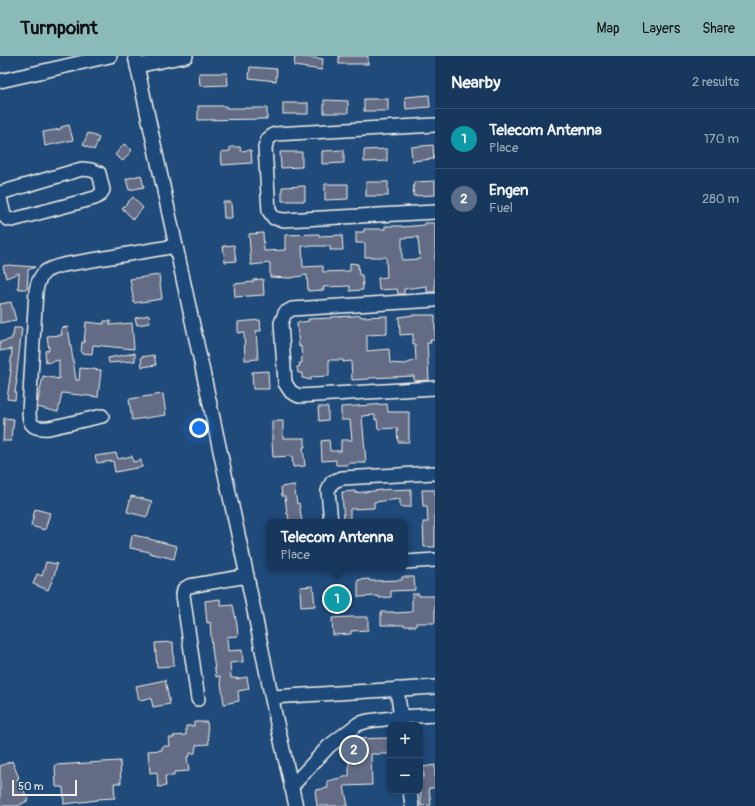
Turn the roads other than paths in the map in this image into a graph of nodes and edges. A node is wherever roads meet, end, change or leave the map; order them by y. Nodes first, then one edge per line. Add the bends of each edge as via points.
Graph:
1 (110, 56) edge
2 (186, 56) edge
3 (136, 61) edge
4 (0, 81) edge
5 (435, 125) edge
6 (0, 193) edge
7 (0, 198) edge
8 (435, 212) edge
9 (176, 246) junction
10 (435, 300) edge
11 (435, 388) edge
12 (102, 416) dead end
13 (435, 474) edge
14 (331, 519) edge
15 (435, 560) edge
16 (408, 562) edge
17 (247, 576) junction
18 (435, 687) edge
19 (398, 689) junction
20 (272, 697) junction
21 (198, 700) dead end
22 (435, 715) edge
23 (401, 721) edge
24 (291, 787) junction
25 (410, 794) edge
26 (296, 806) edge
27 (412, 806) edge

1 - 4 street
2 - 3 street
3 - 9 street
5 - 8 street via 275,134 268,139 265,147 269,211 274,218 284,220
6 - 7 street via 82,169 99,173 103,190 94,198 12,220 4,215
9 - 12 street via 63,265 43,273 38,281 29,419 35,427 41,429
9 - 17 street
10 - 11 street via 292,309 285,313 281,323 285,383 291,392 299,396
13 - 14 street via 342,478 332,482 328,491
15 - 16 street
17 - 20 street
17 - 21 street via 184,589
18 - 19 street
19 - 20 street
19 - 23 street
20 - 24 street
22 - 23 street
23 - 24 street via 368,721 358,724 329,746
24 - 26 street
25 - 27 street

